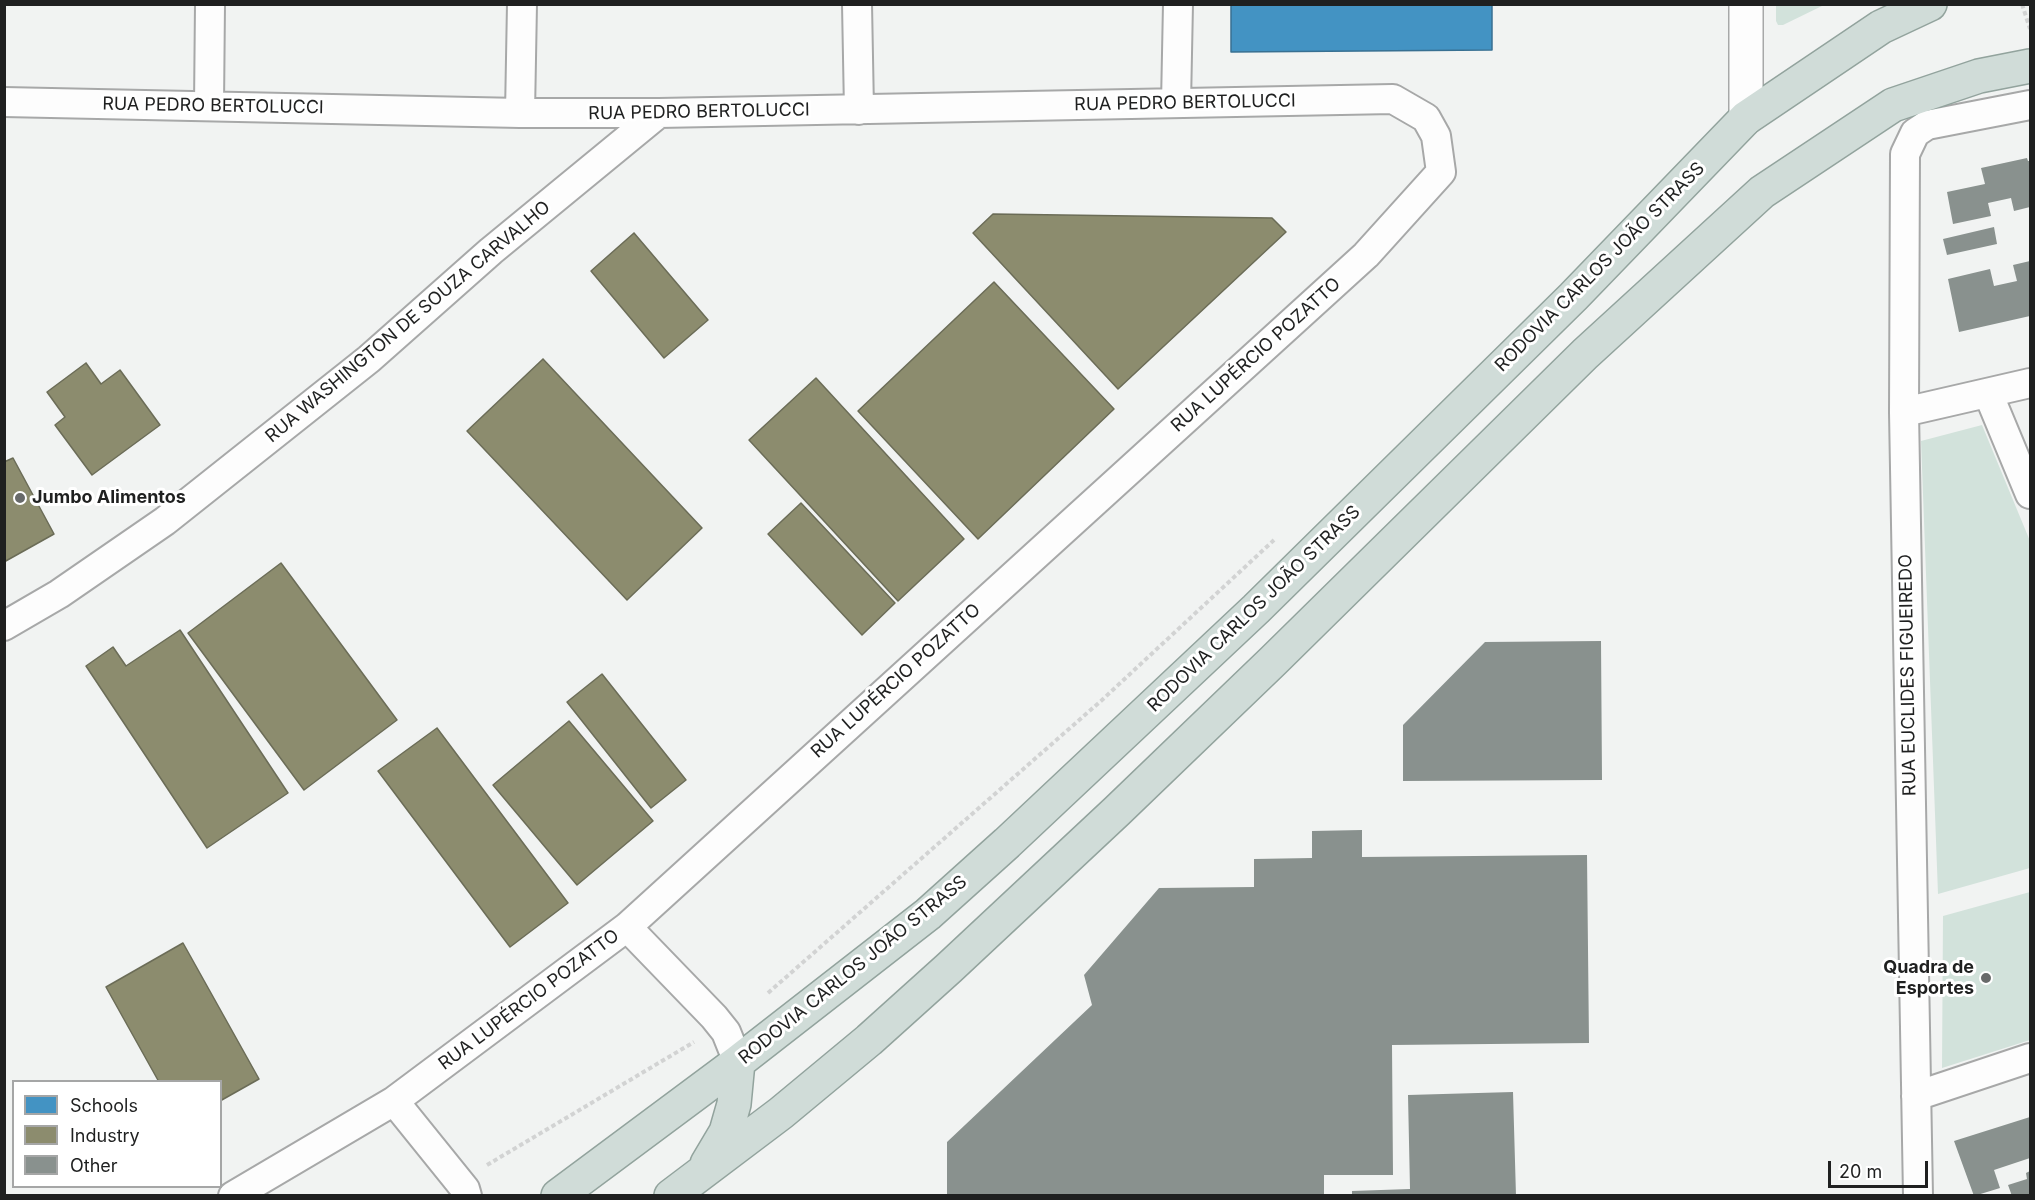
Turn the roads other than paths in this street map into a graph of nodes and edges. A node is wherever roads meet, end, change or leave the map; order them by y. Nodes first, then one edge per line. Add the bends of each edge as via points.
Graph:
1 (210, 4) edge
2 (522, 4) edge
3 (857, 4) edge
4 (1178, 4) edge
5 (1746, 4) edge
6 (1930, 4) edge
7 (1881, 16) edge
8 (2031, 66) edge
9 (1393, 99) joint
10 (4, 102) edge
11 (1176, 103) junction
12 (209, 105) junction
13 (2031, 105) edge
14 (859, 110) junction
15 (520, 113) junction
16 (659, 113) junction
17 (1746, 118) junction
18 (2031, 383) edge
19 (1988, 393) junction
20 (1904, 412) junction
21 (2031, 494) edge
22 (4, 626) edge
23 (627, 927) junction
24 (2031, 1058) edge
25 (738, 1062) junction
26 (1916, 1096) junction
27 (394, 1101) junction
28 (701, 1173) junction
29 (463, 1189) edge
30 (233, 1196) edge
31 (558, 1196) edge
32 (671, 1196) edge
33 (1918, 1196) edge

1 - 12 street
2 - 15 street
3 - 14 street
4 - 11 street
5 - 17 street
6 - 7 highway, RODOVIA CARLOS JOÃO STRASS
7 - 17 highway, RODOVIA CARLOS JOÃO STRASS
8 - 28 highway via 1979,76 1893,105 1762,192 1585,354 1118,811 949,968 781,1113
9 - 11 street, RUA PEDRO BERTOLUCCI
9 - 23 street, RUA LUPÉRCIO POZATTO via 1426,118 1436,136 1441,172 1366,255
10 - 12 street, RUA PEDRO BERTOLUCCI
11 - 14 street, RUA PEDRO BERTOLUCCI
12 - 15 street, RUA PEDRO BERTOLUCCI
13 - 20 street, RUA EUCLIDES FIGUEIREDO via 1927,125 1915,133 1905,154
14 - 16 street, RUA PEDRO BERTOLUCCI
15 - 16 street, RUA PEDRO BERTOLUCCI
16 - 22 street, RUA WASHINGTON DE SOUZA CARVALHO via 369,359 165,521 59,594
17 - 25 highway, RODOVIA CARLOS JOÃO STRASS via 1573,297 1264,601 1024,827 928,914
18 - 19 street
19 - 20 street
19 - 21 street
20 - 26 street, RUA EUCLIDES FIGUEIREDO
23 - 25 street via 714,1017 726,1032
23 - 27 street, RUA LUPÉRCIO POZATTO
24 - 26 street
25 - 28 highway via 734,1104 726,1132
25 - 31 highway, RODOVIA CARLOS JOÃO STRASS
26 - 33 street, RUA EUCLIDES FIGUEIREDO
27 - 29 street
27 - 30 street, RUA LUPÉRCIO POZATTO
28 - 32 highway

